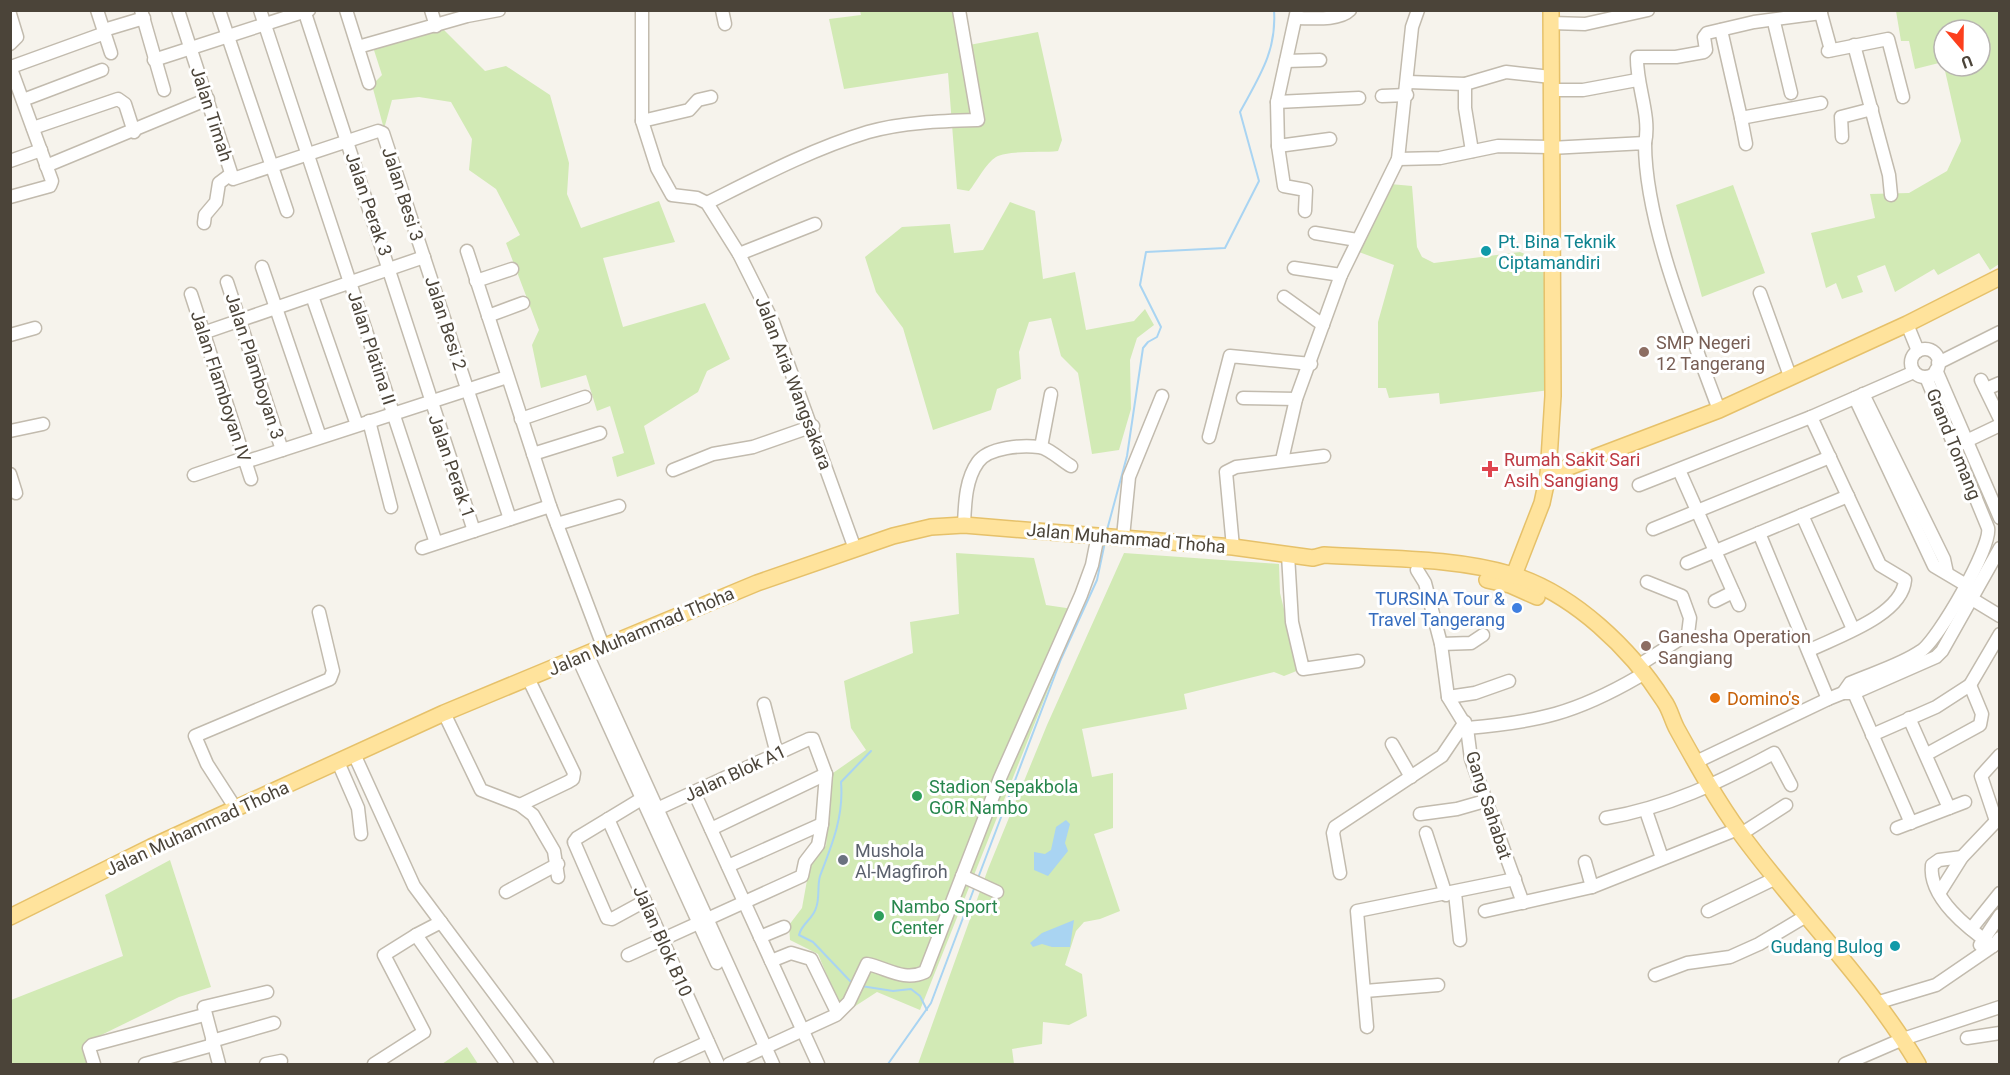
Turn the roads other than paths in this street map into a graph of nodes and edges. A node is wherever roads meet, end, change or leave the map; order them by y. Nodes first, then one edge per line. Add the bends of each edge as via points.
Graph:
1 (97, 10) edge
2 (178, 10) edge
3 (219, 10) edge
4 (260, 10) edge
5 (346, 10) edge
6 (430, 10) edge
7 (499, 10) edge
8 (642, 10) edge
9 (722, 10) edge
10 (959, 10) edge
11 (1350, 10) edge
12 (1418, 10) edge
13 (1648, 10) edge
14 (306, 11) edge
15 (12, 12) edge
16 (1820, 12) edge
17 (143, 14) edge
18 (1297, 14) edge
19 (1551, 17) edge
20 (1774, 22) junction
21 (725, 24) dead end
22 (265, 25) junction
23 (436, 26) junction
24 (1721, 30) junction
25 (104, 31) junction
26 (227, 37) junction
27 (10, 44) edge
28 (1854, 45) junction
29 (358, 47) junction
30 (192, 49) junction
31 (111, 53) dead end
32 (154, 60) junction
33 (1320, 60) dead end
34 (1286, 61) junction
35 (11, 67) edge
36 (102, 70) dead end
37 (1637, 80) junction
38 (369, 83) dead end
39 (1551, 83) junction
40 (1465, 84) junction
41 (1407, 89) junction
42 (164, 90) dead end
43 (1791, 93) dead end
44 (1382, 96) dead end
45 (1903, 97) dead end
46 (711, 98) dead end
47 (1359, 98) dead end
48 (208, 99) junction
49 (23, 100) junction
50 (1277, 102) junction
51 (1821, 103) dead end
52 (1872, 109) junction
53 (1741, 118) junction
54 (642, 121) junction
55 (33, 128) junction
56 (134, 132) junction
57 (1842, 137) dead end
58 (347, 140) junction
59 (1330, 140) dead end
60 (1645, 143) junction
61 (1746, 144) dead end
62 (1278, 146) junction
63 (1553, 148) junction
64 (41, 150) junction
65 (1472, 151) junction
66 (307, 153) junction
67 (1398, 159) junction
68 (10, 161) edge
69 (46, 166) junction
70 (269, 166) junction
71 (232, 176) junction
72 (1891, 195) dead end
73 (10, 197) edge
74 (707, 203) junction
75 (287, 211) dead end
76 (1305, 211) dead end
77 (204, 223) dead end
78 (815, 224) dead end
79 (1315, 233) dead end
80 (1357, 240) junction
81 (467, 251) dead end
82 (739, 254) junction
83 (424, 257) junction
84 (262, 267) dead end
85 (1294, 268) dead end
86 (390, 269) junction
87 (512, 269) dead end
88 (1341, 275) junction
89 (2000, 277) edge
90 (476, 281) junction
91 (227, 282) dead end
92 (350, 283) junction
93 (1760, 293) dead end
94 (191, 294) dead end
95 (312, 296) junction
96 (1284, 297) dead end
97 (523, 303) dead end
98 (276, 308) junction
99 (488, 316) junction
100 (240, 320) junction
101 (1906, 324) junction
102 (1323, 325) junction
103 (35, 328) dead end
104 (2000, 332) edge
105 (203, 333) junction
106 (10, 335) edge
107 (1918, 351) junction
108 (1311, 364) junction
109 (1934, 370) junction
110 (1914, 372) junction
111 (507, 376) junction
112 (1790, 376) junction
113 (2000, 382) edge
114 (467, 389) junction
115 (1051, 394) dead end
116 (1162, 396) dead end
117 (1859, 396) junction
118 (585, 397) dead end
119 (1243, 398) dead end
120 (1296, 399) junction
121 (430, 401) junction
122 (1719, 410) junction
123 (394, 413) junction
124 (1811, 417) junction
125 (521, 419) junction
126 (2000, 419) edge
127 (363, 423) junction
128 (43, 424) dead end
129 (2000, 425) edge
130 (813, 426) junction
131 (10, 431) edge
132 (600, 433) dead end
133 (1209, 437) dead end
134 (320, 438) junction
135 (1960, 444) junction
136 (1041, 447) junction
137 (282, 450) junction
138 (532, 454) junction
139 (1324, 456) dead end
140 (1830, 457) junction
141 (245, 460) junction
142 (1282, 460) junction
143 (1071, 466) dead end
144 (673, 470) dead end
145 (1679, 470) junction
146 (10, 474) edge
147 (194, 475) dead end
148 (1548, 475) junction
149 (251, 478) dead end
150 (1639, 485) dead end
151 (16, 493) dead end
152 (1848, 496) junction
153 (550, 506) junction
154 (619, 506) dead end
155 (391, 507) dead end
156 (1697, 511) junction
157 (1802, 515) junction
158 (2000, 518) edge
159 (510, 519) junction
160 (557, 524) junction
161 (964, 525) junction
162 (1653, 529) dead end
163 (474, 531) junction
164 (1759, 533) junction
165 (1100, 535) junction
166 (1122, 537) junction
167 (436, 543) junction
168 (1233, 547) junction
169 (422, 548) dead end
170 (2000, 548) edge
171 (855, 549) junction
172 (1715, 551) junction
173 (1288, 555) junction
174 (1313, 558) junction
175 (1687, 563) dead end
176 (1457, 569) junction
177 (1417, 570) junction
178 (1514, 575) junction
179 (1647, 582) dead end
180 (1733, 592) junction
181 (1967, 593) junction
182 (1552, 599) junction
183 (1714, 601) dead end
184 (1739, 605) dead end
185 (319, 612) dead end
186 (2000, 616) edge
187 (1853, 629) junction
188 (2000, 634) edge
189 (1483, 635) dead end
190 (1441, 644) junction
191 (603, 646) junction
192 (1810, 650) junction
193 (582, 656) junction
194 (1358, 660) dead end
195 (1639, 671) junction
196 (528, 678) junction
197 (1509, 681) dead end
198 (1970, 685) junction
199 (1849, 690) junction
200 (1449, 697) junction
201 (1828, 699) junction
202 (764, 704) dead end
203 (444, 713) junction
204 (1909, 718) junction
205 (1466, 725) junction
206 (1872, 735) junction
207 (1392, 744) dead end
208 (354, 754) junction
209 (777, 754) junction
210 (1927, 754) junction
211 (2000, 755) edge
212 (338, 762) junction
213 (1696, 762) junction
214 (826, 774) junction
215 (1411, 777) junction
216 (1791, 785) dead end
217 (1711, 787) junction
218 (694, 792) junction
219 (646, 796) junction
220 (1485, 801) junction
221 (1965, 802) dead end
222 (520, 805) junction
223 (1786, 805) dead end
224 (1949, 808) junction
225 (236, 809) junction
226 (657, 809) junction
227 (1646, 811) junction
228 (1420, 814) dead end
229 (1606, 818) dead end
230 (608, 819) junction
231 (1998, 819) edge
232 (1911, 823) junction
233 (822, 824) junction
234 (1897, 828) dead end
235 (711, 829) junction
236 (1740, 832) junction
237 (1426, 833) dead end
238 (361, 834) dead end
239 (1962, 856) junction
240 (1662, 858) junction
241 (1585, 862) dead end
242 (558, 864) junction
243 (728, 866) junction
244 (1340, 873) dead end
245 (558, 877) dead end
246 (1776, 878) junction
247 (1515, 879) junction
248 (972, 880) junction
249 (1592, 888) junction
250 (506, 892) dead end
251 (996, 892) dead end
252 (1940, 892) junction
253 (2000, 893) edge
254 (1450, 894) junction
255 (645, 900) junction
256 (744, 903) junction
257 (1522, 903) junction
258 (1485, 910) dead end
259 (1708, 911) dead end
260 (2000, 915) edge
261 (10, 916) edge
262 (1806, 916) junction
263 (703, 921) junction
264 (441, 922) junction
265 (784, 927) dead end
266 (1971, 929) junction
267 (416, 935) junction
268 (760, 937) junction
269 (663, 939) junction
270 (1460, 940) dead end
271 (1992, 941) edge
272 (628, 955) dead end
273 (771, 961) junction
274 (1655, 975) dead end
275 (1438, 985) dead end
276 (267, 992) dead end
277 (1365, 992) junction
278 (1876, 1003) junction
279 (2000, 1007) edge
280 (837, 1012) junction
281 (204, 1015) junction
282 (274, 1023) dead end
283 (1368, 1027) dead end
284 (802, 1030) junction
285 (2000, 1033) edge
286 (1967, 1038) dead end
287 (1904, 1039) junction
288 (708, 1042) junction
289 (213, 1043) junction
290 (761, 1050) junction
291 (280, 1061) dead end
292 (668, 1063) edge
293 (94, 1065) edge
294 (145, 1065) edge
295 (219, 1065) edge
296 (266, 1065) edge
297 (374, 1065) edge
298 (507, 1065) edge
299 (547, 1065) edge
300 (718, 1065) edge
301 (729, 1065) edge
302 (764, 1065) edge
303 (772, 1065) edge
304 (818, 1065) edge
305 (1845, 1065) edge
306 (1918, 1065) edge

1 - 25 street
2 - 30 street, Jalan Timah
3 - 26 street
4 - 22 street, Jalan Platina II
5 - 29 street
6 - 23 street
7 - 23 street
8 - 54 street
9 - 21 street
10 - 74 street via 978,120 930,122 870,132 824,147
11 - 18 street via 1335,17
12 - 41 street via 1412,27
13 - 19 street via 1585,24
14 - 22 street
14 - 58 street, Jalan Perak 3
15 - 27 street via 17,37
16 - 20 street
16 - 28 street via 1829,51
17 - 25 street
17 - 32 street
18 - 34 street
19 - 39 main road
20 - 24 street
20 - 43 street
22 - 26 street
22 - 66 street, Jalan Platina II
23 - 29 street
24 - 37 street via 1705,35 1704,52 1637,57
24 - 53 street
25 - 31 street
25 - 35 street
26 - 30 street
26 - 70 street
28 - 45 street via 1888,39
28 - 52 street
29 - 38 street
30 - 32 street
30 - 48 street, Jalan Timah
32 - 42 street
33 - 34 street
34 - 50 street
35 - 49 street
36 - 49 street
37 - 39 street via 1584,90
37 - 60 street
39 - 40 street via 1506,72
39 - 63 main road
40 - 41 street
40 - 65 street
41 - 44 street
41 - 67 street
46 - 54 street via 699,100 689,110
47 - 50 street
48 - 56 street
48 - 71 street, Jalan Timah
49 - 55 street
50 - 62 street
51 - 53 street
52 - 57 street via 1841,117
52 - 72 street
53 - 61 street
54 - 74 street via 657,168 672,195
55 - 56 street via 118,99 124,104
55 - 64 street
56 - 69 street
58 - 66 street
58 - 83 street, Jalan Besi 3 via 381,131
58 - 86 street, Jalan Perak 3
59 - 62 street
60 - 63 street
60 - 122 street via 1647,179 1658,227
62 - 76 street via 1284,186 1306,190
63 - 65 street via 1498,146
63 - 148 main road via 1553,396
64 - 68 street
64 - 69 street
65 - 67 street via 1440,158
66 - 70 street
66 - 92 street, Jalan Platina II
67 - 80 street
69 - 73 street via 50,186
70 - 71 street
70 - 75 street
71 - 77 street via 219,183 216,202 205,215
74 - 82 street, Jalan Aria Wangsakara
78 - 82 street
79 - 80 street
80 - 88 street
81 - 90 street
82 - 130 street, Jalan Aria Wangsakara via 773,322
83 - 86 street
83 - 114 street, Jalan Besi 2
84 - 98 street
85 - 88 street
86 - 92 street
86 - 121 street, Jalan Perak 3
87 - 90 street
88 - 102 street
89 - 101 main road
90 - 99 street
91 - 100 street, Jalan Plamboyan 3
92 - 95 street
92 - 123 street, Jalan Platina II
93 - 112 street
94 - 105 street, Jalan Flamboyan IV
95 - 98 street
95 - 127 street
96 - 102 street
97 - 99 street
98 - 100 street
98 - 134 street
99 - 111 street
100 - 105 street
100 - 137 street, Jalan Plamboyan 3
101 - 107 street
101 - 112 main road
102 - 108 street
103 - 106 street
104 - 109 street
105 - 141 street, Jalan Flamboyan IV
107 - 109 street via 1929,350 1937,357
107 - 110 street via 1911,361
108 - 120 street
108 - 133 street via 1230,356
109 - 110 street
109 - 135 street, Grand Tomang
110 - 117 street
111 - 114 street
111 - 125 street
112 - 122 main road
113 - 126 street via 1983,384
114 - 121 street
114 - 159 street, Jalan Besi 2
115 - 136 street
116 - 166 street via 1129,477
117 - 124 street
117 - 181 street via 1939,562
118 - 125 street
119 - 120 street
120 - 142 street
121 - 123 street
121 - 163 street, Jalan Perak 1
122 - 148 main road
123 - 127 street
123 - 167 street, Jalan Platina II
124 - 140 street
124 - 145 street
125 - 138 street
127 - 134 street
127 - 155 street
128 - 131 street
129 - 135 street
130 - 144 street via 753,447 713,454
130 - 171 street, Jalan Aria Wangsakara
132 - 138 street
134 - 137 street
135 - 158 street, Grand Tomang
135 - 181 street, Grand Tomang via 1990,535
136 - 143 street
136 - 161 street via 1004,449 986,454 977,463 966,491
137 - 141 street
138 - 153 street
139 - 142 street
140 - 152 street
140 - 156 street
141 - 147 street
141 - 149 street, Jalan Flamboyan IV
142 - 168 street via 1226,472
145 - 150 street
145 - 156 street
146 - 151 street
148 - 178 main road via 1542,503
152 - 157 street
152 - 187 street via 1880,565 1905,580 1892,607
153 - 159 street
153 - 160 street
154 - 160 street
156 - 162 street
156 - 172 street
157 - 164 street
157 - 187 street
159 - 163 street
160 - 191 street
161 - 165 main road, Jalan Muhammad Thoha
161 - 171 main road, Jalan Muhammad Thoha via 931,527
163 - 167 street
164 - 172 street
164 - 192 street
165 - 166 main road, Jalan Muhammad Thoha
165 - 248 street via 1081,595 1026,715
166 - 168 main road, Jalan Muhammad Thoha
167 - 169 street
168 - 173 main road, Jalan Muhammad Thoha
170 - 181 street, Grand Tomang
171 - 191 main road, Jalan Muhammad Thoha via 757,583
172 - 175 street
172 - 180 street
173 - 174 main road, Jalan Muhammad Thoha
173 - 194 street via 1292,622 1303,669
174 - 176 main road, Jalan Muhammad Thoha via 1324,555
174 - 177 main road, Jalan Muhammad Thoha via 1322,564
176 - 177 main road, Jalan Muhammad Thoha
176 - 178 main road, Jalan Muhammad Thoha
176 - 182 main road, Jalan Muhammad Thoha
177 - 190 street, Gang Sahabat via 1425,583
178 - 182 main road, Jalan Muhammad Thoha
179 - 195 street via 1682,596 1690,618 1688,634
180 - 183 street
180 - 184 street
181 - 186 street
181 - 199 street, Grand Tomang via 1936,657
182 - 195 main road, Jalan Muhammad Thoha
185 - 225 street via 333,671 330,679 195,736 207,764
187 - 192 street
188 - 198 street
189 - 190 street via 1471,643
190 - 200 street, Gang Sahabat
191 - 193 main road, Jalan Muhammad Thoha
192 - 201 street
193 - 196 main road, Jalan Muhammad Thoha
193 - 219 street
195 - 205 street via 1589,704 1549,717
195 - 213 main road, Jalan Muhammad Thoha
196 - 203 main road, Jalan Muhammad Thoha
196 - 222 street via 574,773 568,782
197 - 200 street
198 - 204 street
198 - 210 street via 1982,714 1980,725
199 - 201 street, Grand Tomang
199 - 206 street
200 - 205 street, Gang Sahabat
201 - 213 street, Grand Tomang
202 - 209 street
203 - 208 main road, Jalan Muhammad Thoha
203 - 222 street via 481,790
204 - 206 street
204 - 210 street
205 - 215 street via 1442,756
205 - 220 street, Gang Sahabat via 1471,759
206 - 232 street
207 - 215 street
208 - 212 main road, Jalan Muhammad Thoha
208 - 264 street via 404,867
209 - 214 street, Jalan Blok A1 via 813,740
209 - 218 street, Jalan Blok A1
210 - 224 street
211 - 231 street via 1981,776
212 - 225 main road, Jalan Muhammad Thoha
212 - 238 street via 358,808
213 - 217 main road, Jalan Muhammad Thoha
214 - 233 street
214 - 235 street
215 - 244 street via 1335,827
216 - 217 street via 1774,753
217 - 227 street
217 - 236 main road, Jalan Muhammad Thoha
218 - 226 street, Jalan Blok A1
218 - 235 street
219 - 226 street
219 - 230 street
219 - 263 street
220 - 228 street
220 - 247 street, Gang Sahabat
221 - 224 street
222 - 242 street via 536,819
223 - 236 street
224 - 232 street
225 - 261 main road, Jalan Muhammad Thoha
226 - 263 street
227 - 229 street
227 - 240 street
230 - 255 street, Jalan Blok B10
230 - 255 street via 574,842 607,918 612,919
231 - 239 street
232 - 234 street
233 - 243 street
233 - 256 street via 818,845 805,861 802,876
235 - 243 street
236 - 240 street
236 - 246 main road, Jalan Muhammad Thoha
237 - 254 street
239 - 252 street
239 - 252 street via 1932,865
240 - 249 street
241 - 249 street
242 - 245 street
242 - 250 street
243 - 256 street
246 - 259 street
246 - 262 main road, Jalan Muhammad Thoha
247 - 254 street
247 - 257 street, Gang Sahabat
248 - 251 street
248 - 280 street via 925,972 906,976 867,964 849,1002
249 - 257 street
252 - 266 street via 1948,910
253 - 266 street
254 - 270 street
254 - 277 street via 1357,911
255 - 269 street, Jalan Blok B10
256 - 263 street
256 - 268 street
257 - 258 street
260 - 271 street
262 - 274 street via 1730,957 1688,963
262 - 278 main road, Jalan Muhammad Thoha
263 - 269 street
263 - 290 street
264 - 267 street
264 - 299 street
265 - 268 street
266 - 271 street
267 - 297 street via 384,955 424,1032
267 - 298 street
268 - 273 street
269 - 272 street
269 - 288 street, Jalan Blok B10
271 - 278 street via 1936,985
273 - 280 street via 790,953 812,959
273 - 284 street
275 - 277 street
276 - 281 street via 204,1008
277 - 283 street
278 - 287 main road, Jalan Muhammad Thoha
279 - 287 street
280 - 284 street
281 - 289 street
281 - 293 street via 92,1045 89,1048
282 - 289 street
284 - 290 street
284 - 304 street
285 - 286 street
287 - 305 street
287 - 306 main road, Jalan Muhammad Thoha
288 - 292 street
288 - 300 street, Jalan Blok B10
289 - 294 street
289 - 295 street
290 - 301 street
290 - 302 street
290 - 303 street
291 - 296 street

